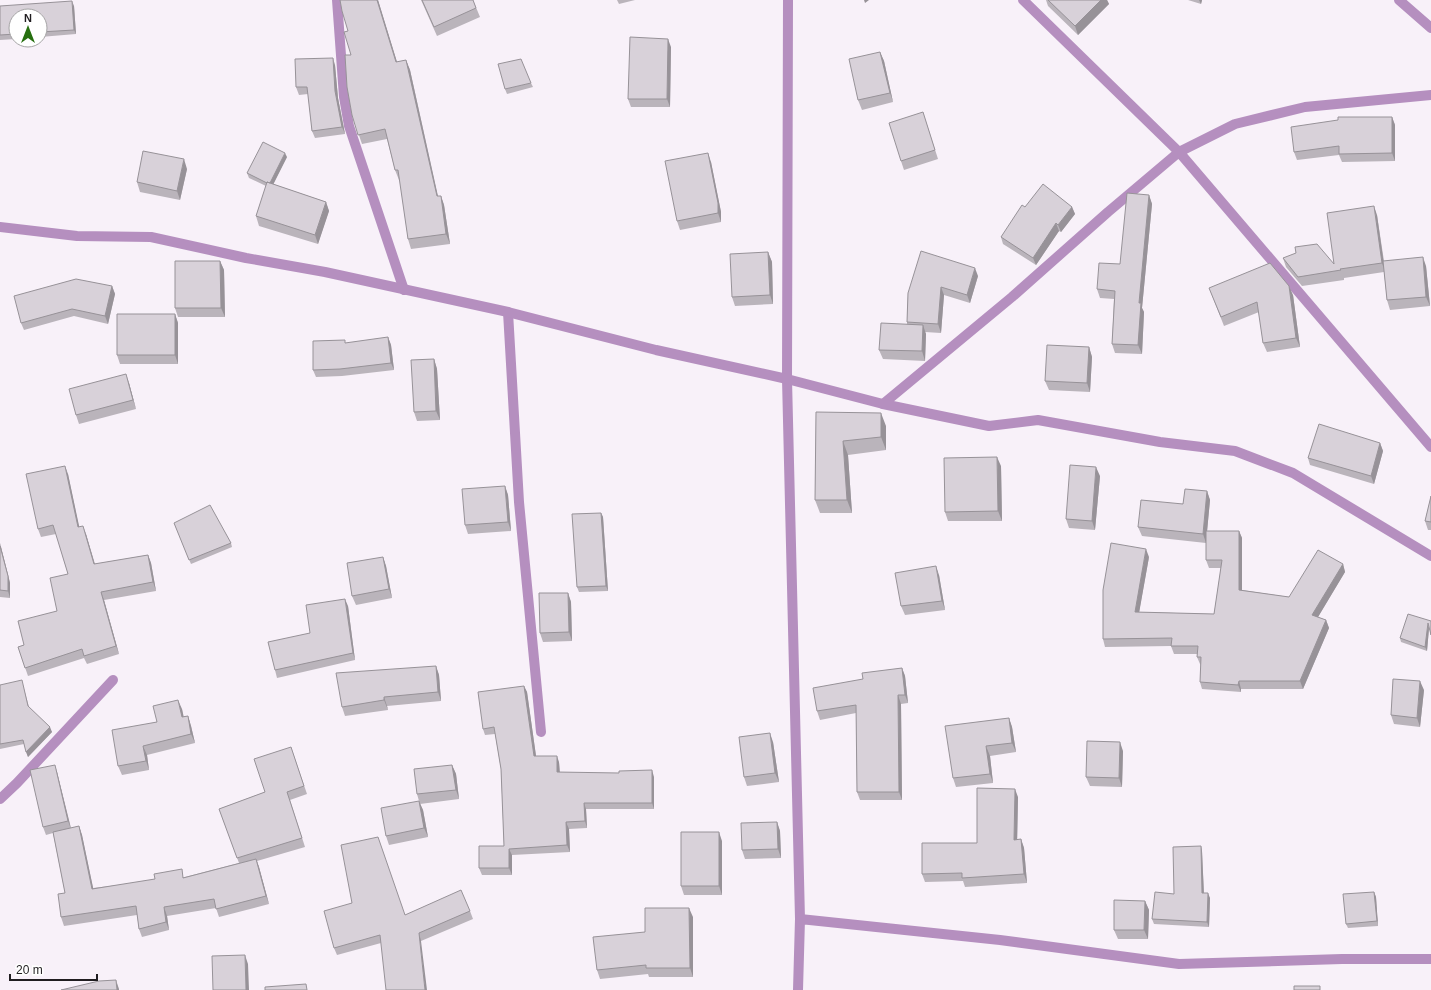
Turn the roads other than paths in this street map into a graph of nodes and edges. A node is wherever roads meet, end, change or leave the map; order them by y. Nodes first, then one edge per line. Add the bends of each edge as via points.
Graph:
1 (337, 0) edge
2 (788, 0) edge
3 (1023, 0) edge
4 (1399, 0) edge
5 (1431, 28) edge
6 (1431, 95) edge
7 (1179, 152) junction
8 (0, 227) edge
9 (404, 290) junction
10 (508, 312) junction
11 (787, 379) junction
12 (883, 404) junction
13 (1431, 446) edge
14 (1431, 556) edge
15 (113, 680) dead end
16 (541, 732) dead end
17 (0, 799) edge
18 (800, 919) junction
19 (1431, 959) edge
20 (798, 990) edge

1 - 9 street via 344,97 349,126
2 - 11 street
3 - 7 street
4 - 5 street
6 - 7 street via 1305,107 1236,124
7 - 12 street via 1012,297
7 - 13 street
8 - 9 street via 76,236 150,237
9 - 10 street
10 - 11 street via 656,350
10 - 16 street via 519,502
11 - 12 street
11 - 18 street
12 - 14 street via 989,426 1038,420 1160,442 1235,451 1292,473
15 - 17 street
18 - 19 street via 1000,940 1179,964
18 - 20 street

